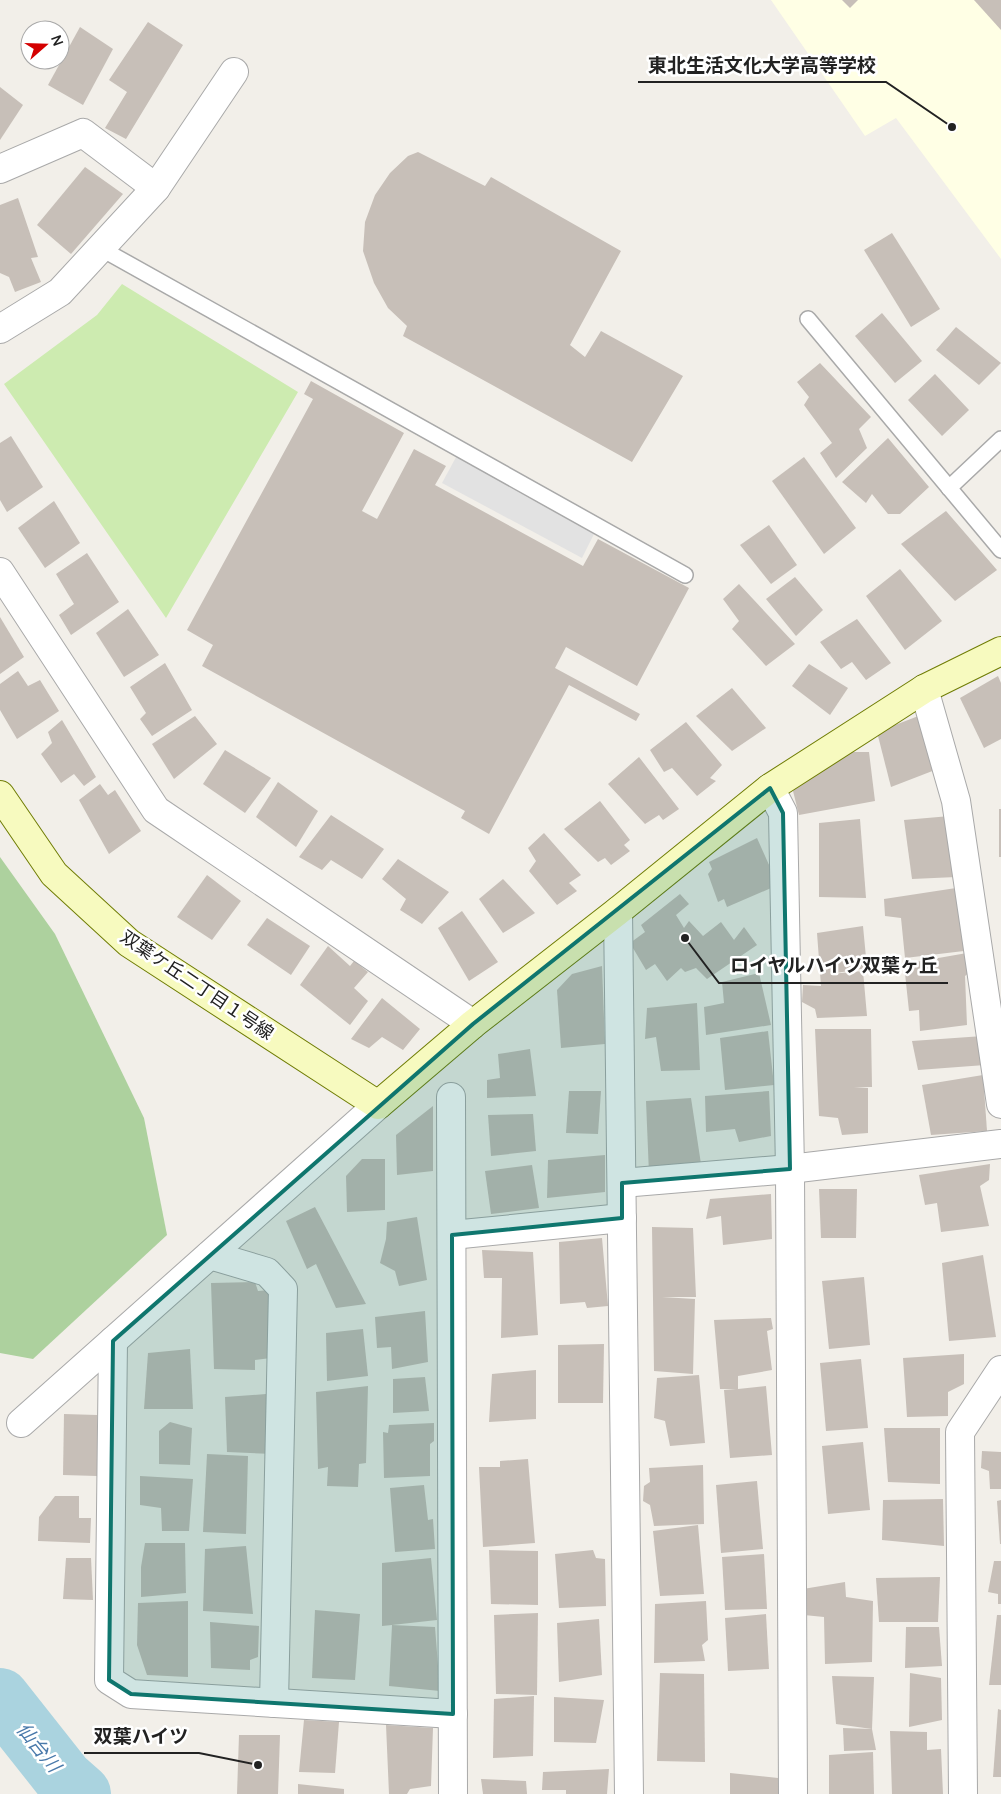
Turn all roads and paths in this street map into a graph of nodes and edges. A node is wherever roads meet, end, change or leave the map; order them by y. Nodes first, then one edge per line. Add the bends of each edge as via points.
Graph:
1 (234, 72) dead end
2 (0, 169) edge
3 (156, 188) junction
4 (100, 248) junction
5 (808, 319) dead end
6 (0, 329) edge
7 (1001, 439) edge
8 (949, 488) junction
9 (1001, 550) edge
10 (0, 572) edge
11 (685, 575) dead end
12 (1001, 651) edge
13 (924, 689) junction
14 (770, 788) junction
15 (0, 795) edge
16 (618, 910) junction
17 (473, 1024) junction
18 (451, 1097) dead end
19 (1001, 1104) edge
20 (378, 1105) junction
21 (1001, 1144) edge
22 (790, 1169) junction
23 (622, 1182) junction
24 (622, 1218) junction
25 (452, 1235) junction
26 (210, 1255) junction
27 (113, 1341) junction
28 (1001, 1370) edge
29 (21, 1423) dead end
30 (274, 1703) junction
31 (453, 1714) junction
32 (453, 1794) edge
33 (629, 1794) edge
34 (793, 1794) edge
35 (963, 1794) edge

1 - 3 street
2 - 3 street via 83,133
3 - 4 street
4 - 6 street via 60,292
4 - 11 lane
5 - 8 lane
7 - 8 lane
8 - 9 lane
10 - 17 street via 156,810
12 - 13 street
13 - 14 street
13 - 19 street via 956,801
14 - 16 street
14 - 22 street via 783,813
15 - 20 street, 双葉ケ丘二丁目１号線 via 54,874 129,943
16 - 17 street
16 - 23 street
17 - 20 street
18 - 25 street
20 - 26 street
21 - 22 street
22 - 23 street
22 - 34 street
23 - 24 street
24 - 25 street
24 - 33 street
25 - 31 street
26 - 27 street
26 - 30 street via 267,1272 283,1289
27 - 29 street
27 - 30 street via 109,1680 131,1694
28 - 35 street via 960,1432
30 - 31 street
31 - 32 street

